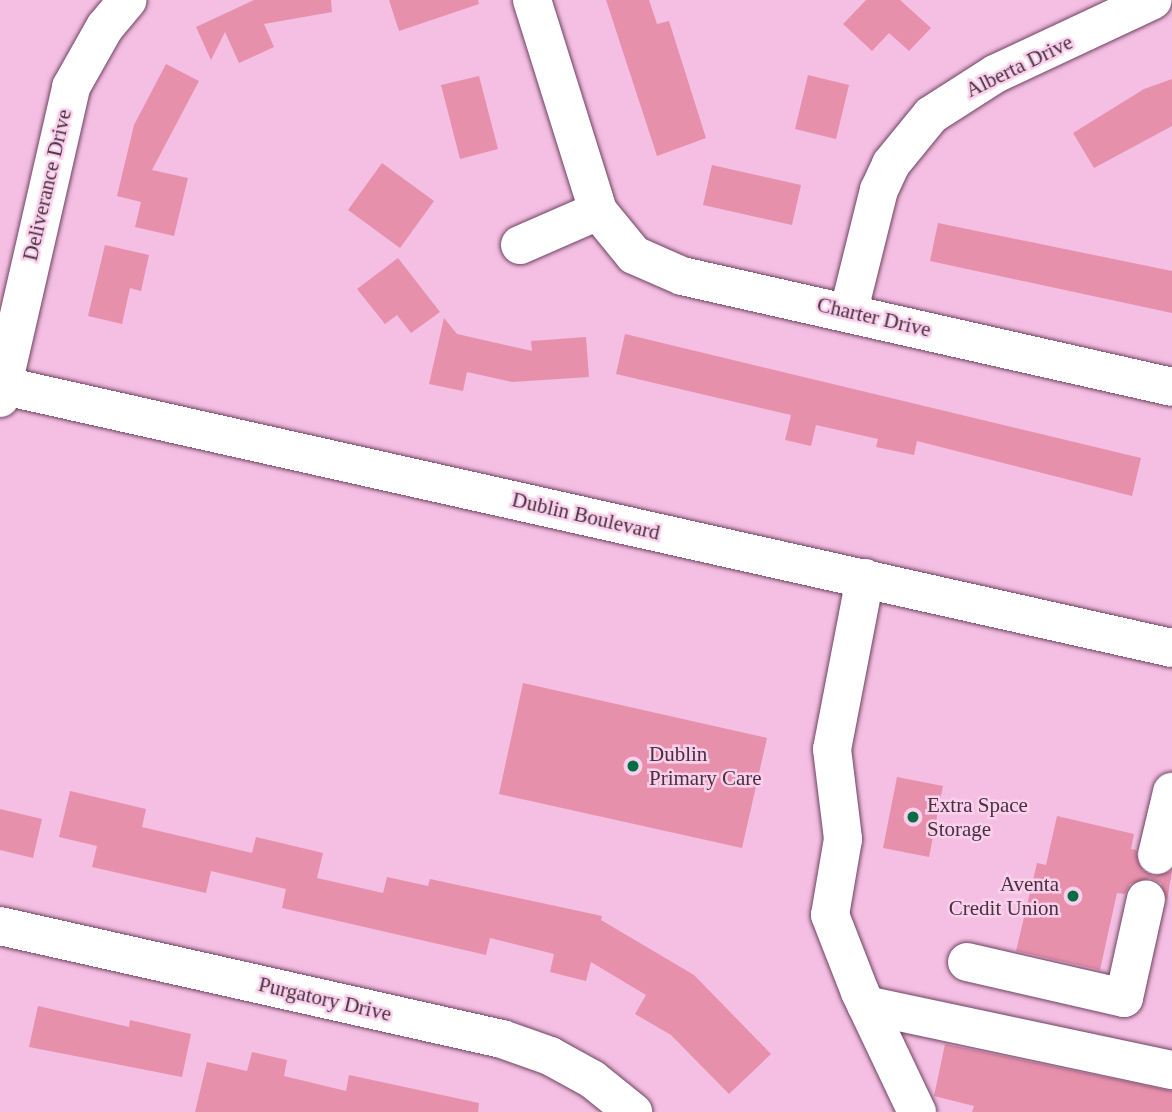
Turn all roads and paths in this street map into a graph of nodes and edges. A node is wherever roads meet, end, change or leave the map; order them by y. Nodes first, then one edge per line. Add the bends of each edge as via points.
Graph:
1 (128, 0) edge
2 (532, 0) edge
3 (1153, 0) edge
4 (598, 211) junction
5 (520, 244) dead end
6 (849, 310) junction
7 (1172, 387) edge
8 (1, 389) edge
9 (865, 578) junction
10 (1172, 649) edge
11 (1172, 792) edge
12 (1157, 855) dead end
13 (1146, 900) dead end
14 (0, 926) edge
15 (967, 962) dead end
16 (866, 1005) junction
17 (1172, 1070) edge
18 (633, 1112) edge
19 (917, 1112) edge

1 - 8 street, Deliverance Drive via 105,27 71,87
2 - 4 street, Charter Drive
3 - 6 street, Alberta Drive via 995,74 931,115 891,164 879,190
4 - 5 street
4 - 6 street, Charter Drive via 634,256 656,268
6 - 7 street, Charter Drive
8 - 9 street, Dublin Boulevard
9 - 10 street, Dublin Boulevard
9 - 16 street via 832,749 843,839 830,915
11 - 12 street
13 - 15 street via 1124,998
14 - 18 street, Purgatory Drive via 502,1039 550,1056 592,1079
16 - 17 street
16 - 19 street

